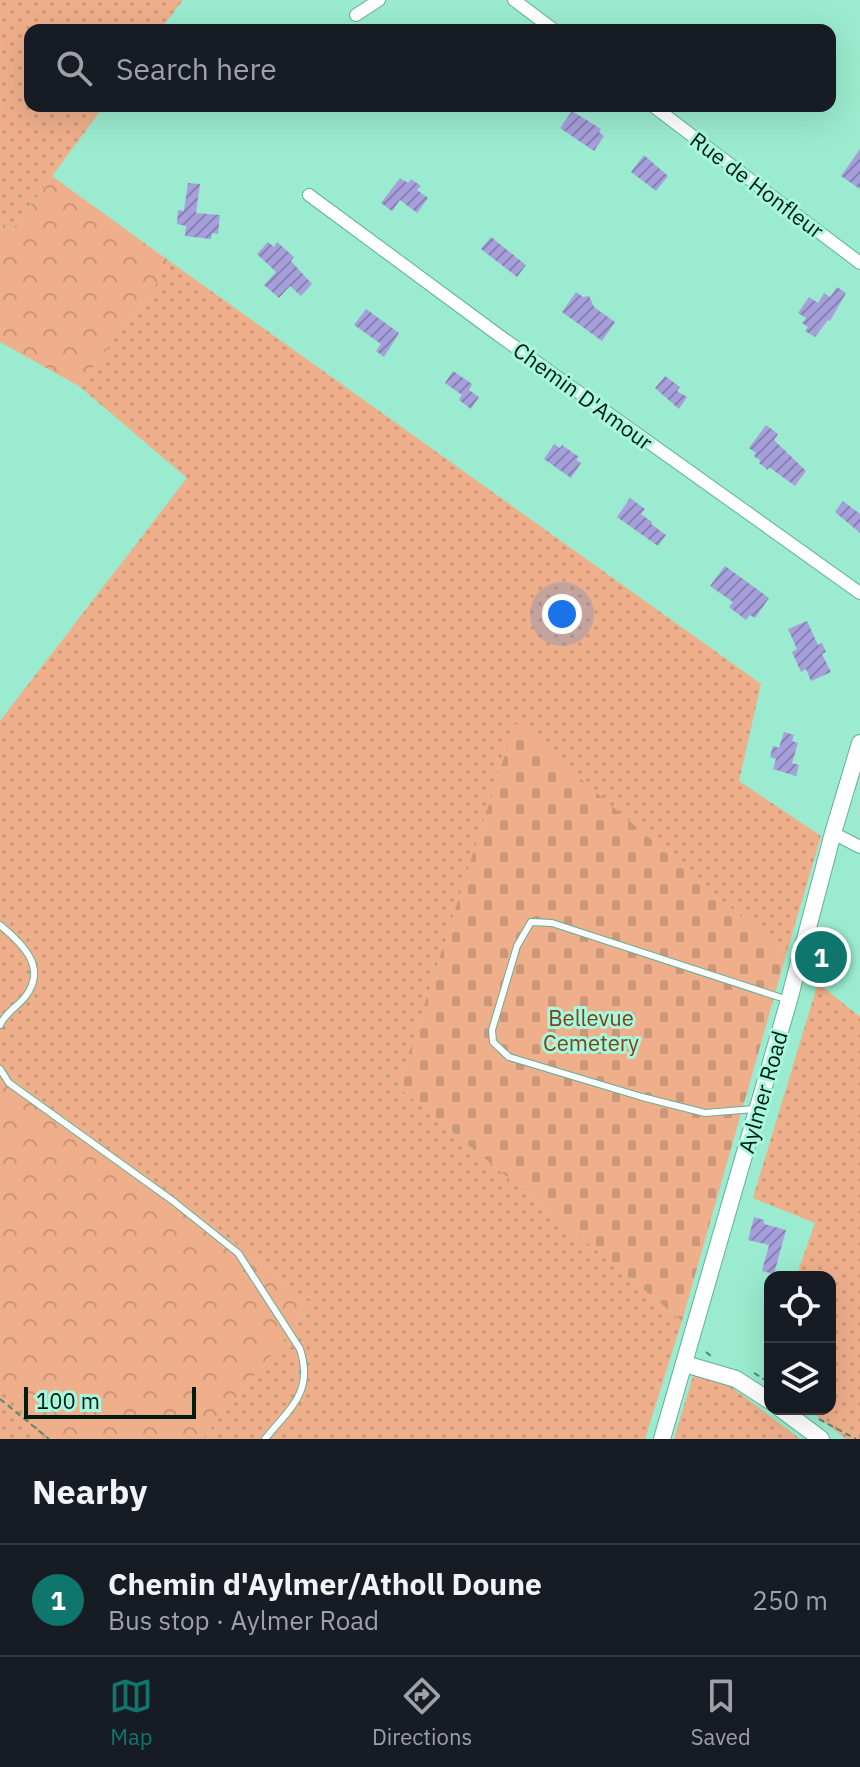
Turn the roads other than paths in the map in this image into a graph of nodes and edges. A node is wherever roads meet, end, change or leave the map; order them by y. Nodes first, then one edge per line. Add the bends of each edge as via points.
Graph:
1 (379, 0) edge
2 (514, 0) edge
3 (356, 15) dead end
4 (546, 24) edge
5 (661, 112) edge
6 (309, 195) dead end
7 (860, 263) edge
8 (860, 593) edge
9 (860, 743) edge
10 (833, 833) junction
11 (860, 847) edge
12 (0, 925) edge
13 (789, 1000) junction
14 (0, 1025) edge
15 (0, 1069) edge
16 (758, 1109) junction
17 (685, 1364) junction
18 (764, 1397) edge
19 (789, 1415) edge
20 (265, 1439) edge
21 (662, 1439) edge
22 (821, 1439) edge

1 - 3 street
2 - 4 street
5 - 7 street, Rue de Honfleur
6 - 8 street, Chemin D'Amour
9 - 10 main road, Aylmer Road
10 - 11 street
10 - 13 main road, Aylmer Road
12 - 14 lane via 32,958 36,976
13 - 16 main road, Aylmer Road
13 - 16 lane via 540,921 531,922 517,946 492,1030 493,1042 523,1064 705,1113
15 - 20 lane via 9,1083 238,1253 306,1366 305,1386
16 - 17 main road, Aylmer Road
17 - 18 main road via 736,1379
17 - 21 main road, Aylmer Road
19 - 22 main road

